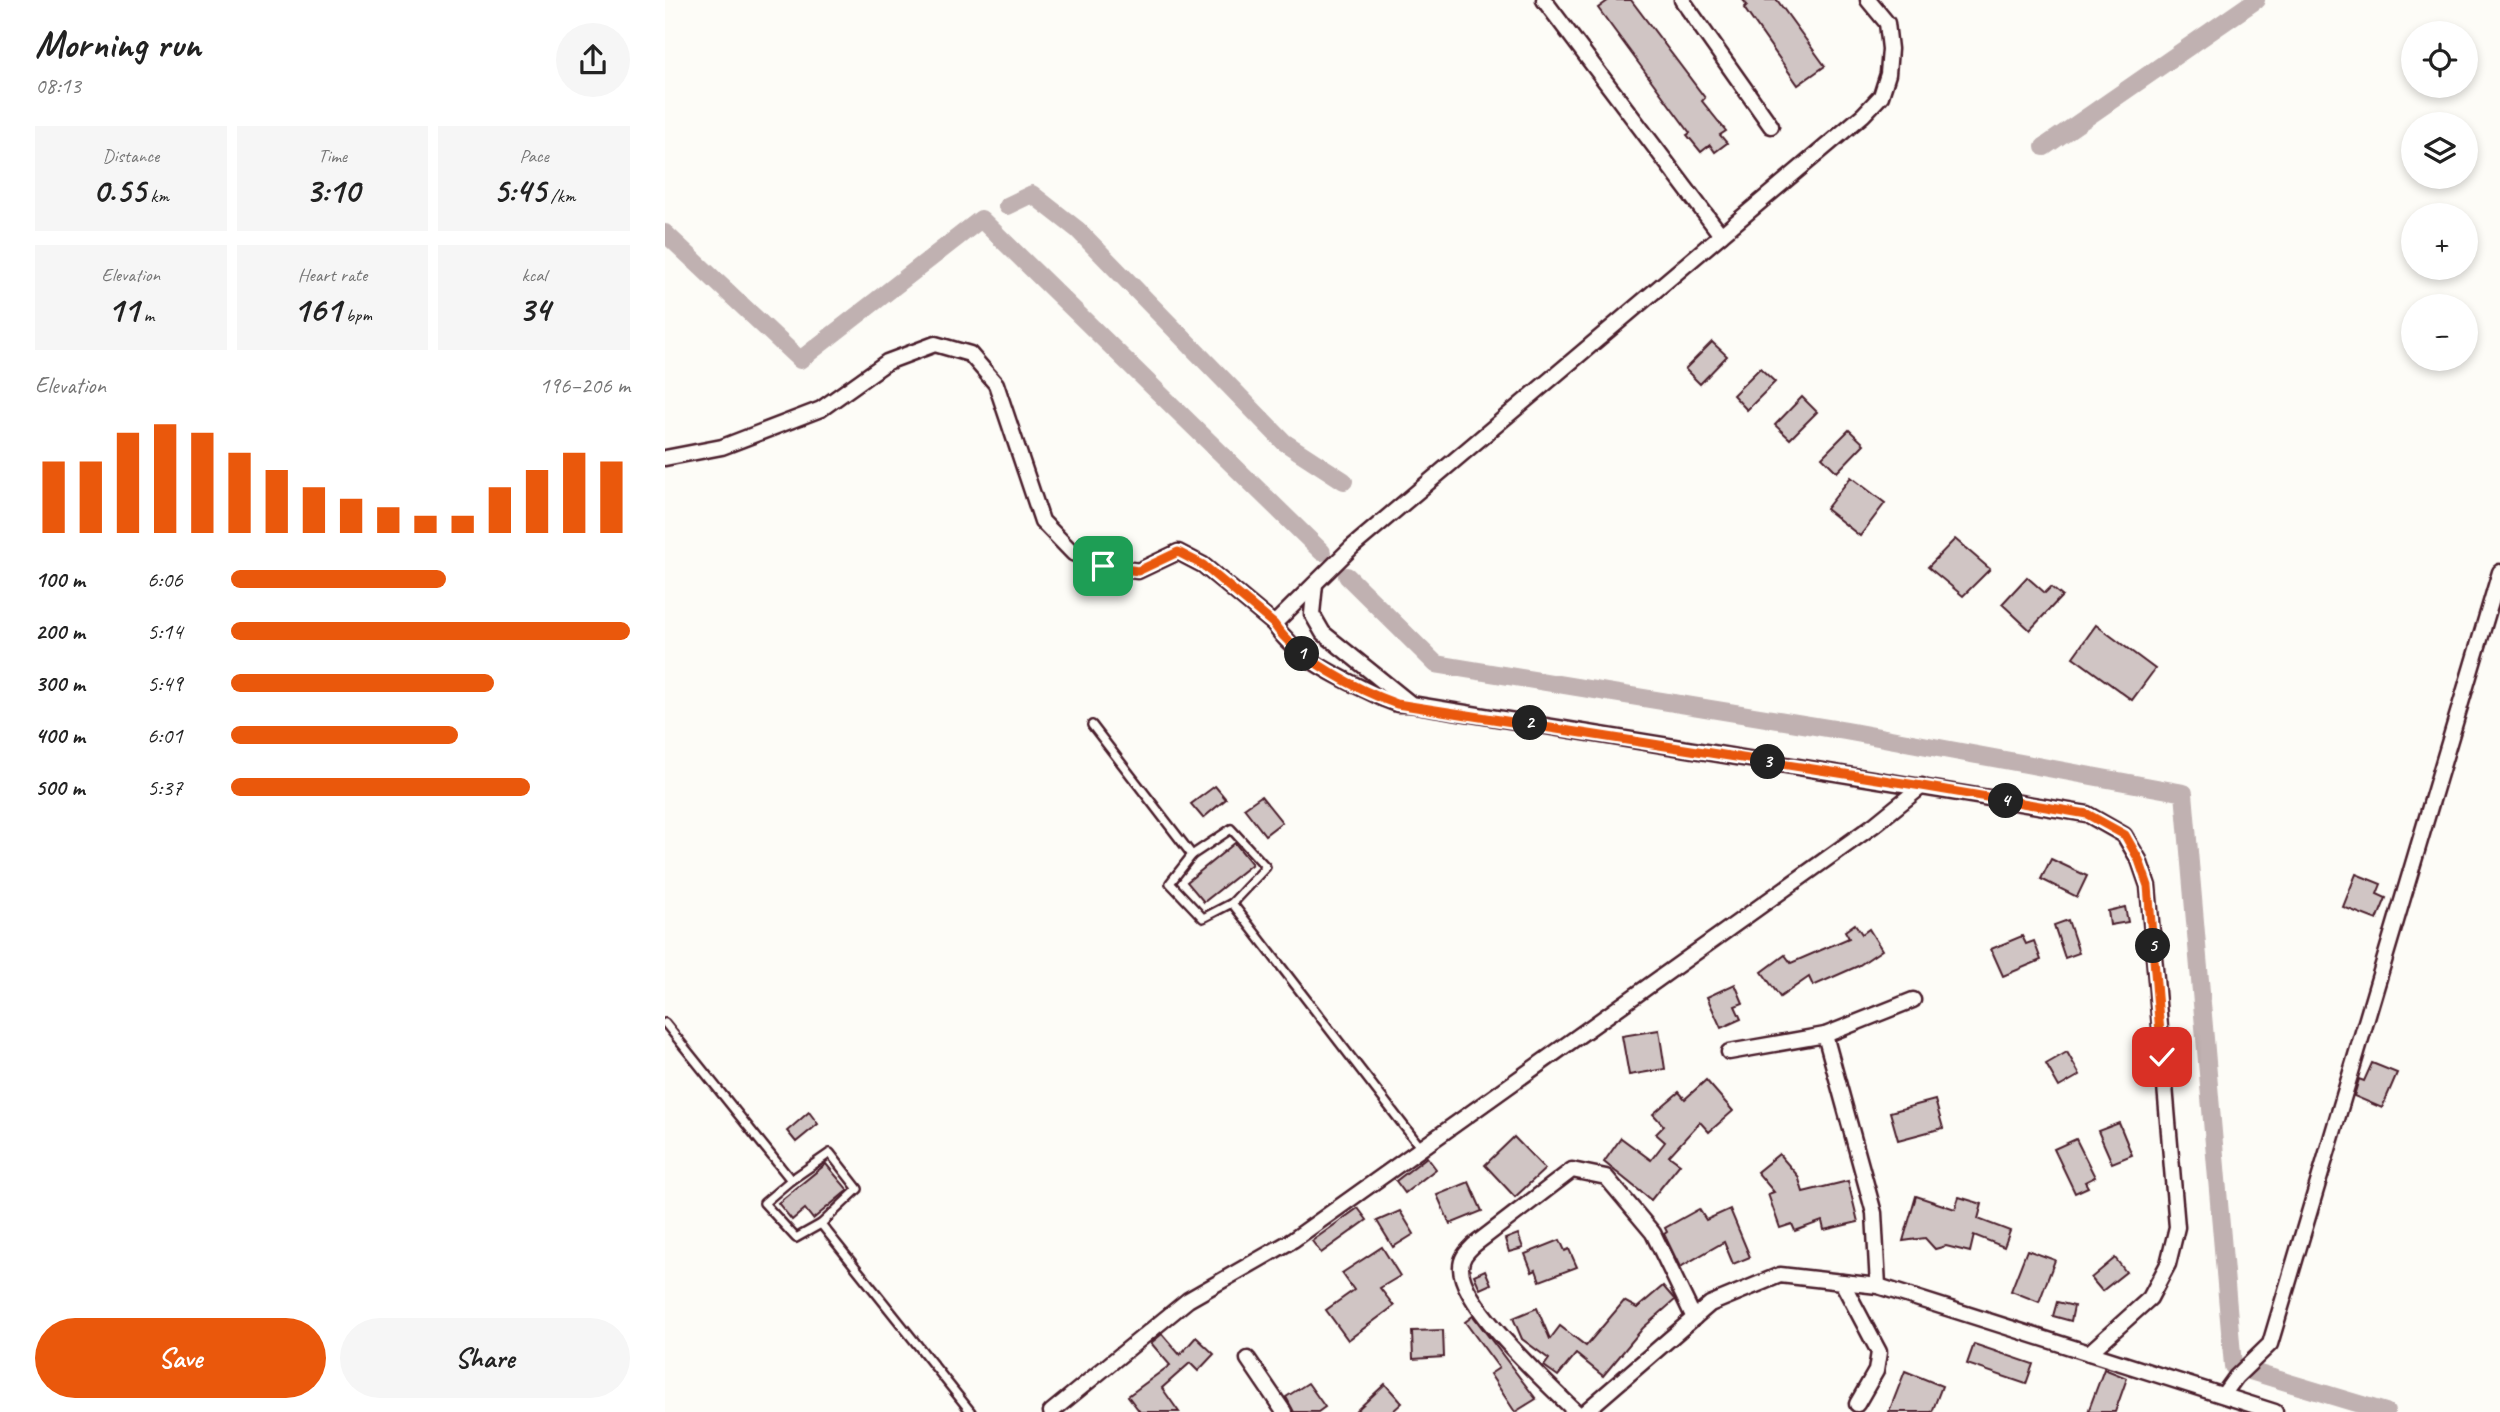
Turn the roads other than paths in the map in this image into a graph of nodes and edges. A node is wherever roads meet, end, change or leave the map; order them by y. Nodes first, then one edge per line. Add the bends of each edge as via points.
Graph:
1 (1544, 0) edge
2 (1682, 0) edge
3 (1868, 0) edge
4 (1771, 127) dead end
5 (1721, 235) junction
6 (665, 458) edge
7 (2500, 572) edge
8 (1315, 584) junction
9 (1274, 624) junction
10 (1411, 705) junction
11 (1092, 726) dead end
12 (1922, 786) junction
13 (1192, 855) junction
14 (1232, 903) junction
15 (1913, 1000) dead end
16 (665, 1023) edge
17 (1825, 1035) junction
18 (1729, 1052) dead end
19 (1422, 1148) junction
20 (791, 1180) junction
21 (821, 1224) junction
22 (1842, 1282) junction
23 (1878, 1286) junction
24 (1694, 1318) junction
25 (2089, 1353) junction
26 (1248, 1359) dead end
27 (2223, 1395) junction
28 (1857, 1404) dead end
29 (971, 1412) edge
30 (1051, 1412) edge
31 (1284, 1412) edge
32 (1576, 1412) edge
33 (1585, 1412) edge
34 (2275, 1412) edge

1 - 5 street
2 - 4 street
3 - 5 street via 1887,23 1888,74 1881,96
5 - 8 street via 1352,547
6 - 9 street via 722,447 821,409 887,362 935,344 970,354 996,384 1042,521 1073,553 1103,566 1138,571 1178,552 1203,565
7 - 27 street via 2270,1345
8 - 9 street
8 - 10 street via 1312,614 1323,633
9 - 10 street via 1302,654 1353,684 1397,704
10 - 12 street
11 - 13 lane
12 - 19 street
12 - 25 street via 2087,814 2125,835 2148,886 2177,1227 2168,1264 2150,1298
13 - 14 lane via 1170,883 1203,918
13 - 14 lane via 1231,829 1266,867
14 - 19 lane
15 - 17 street
16 - 20 lane
17 - 18 street
17 - 23 street via 1874,1213
19 - 30 street via 1293,1240 1188,1300
20 - 21 lane via 764,1203 796,1238
20 - 21 lane via 830,1153 858,1189
21 - 29 lane
22 - 23 street
22 - 24 street via 1780,1275 1710,1304
22 - 28 street via 1879,1352 1876,1371
23 - 25 street
24 - 32 street via 1653,1233 1606,1177 1572,1170 1474,1245 1463,1255 1461,1269 1486,1320
24 - 33 street
25 - 27 street
26 - 31 street
27 - 34 street

